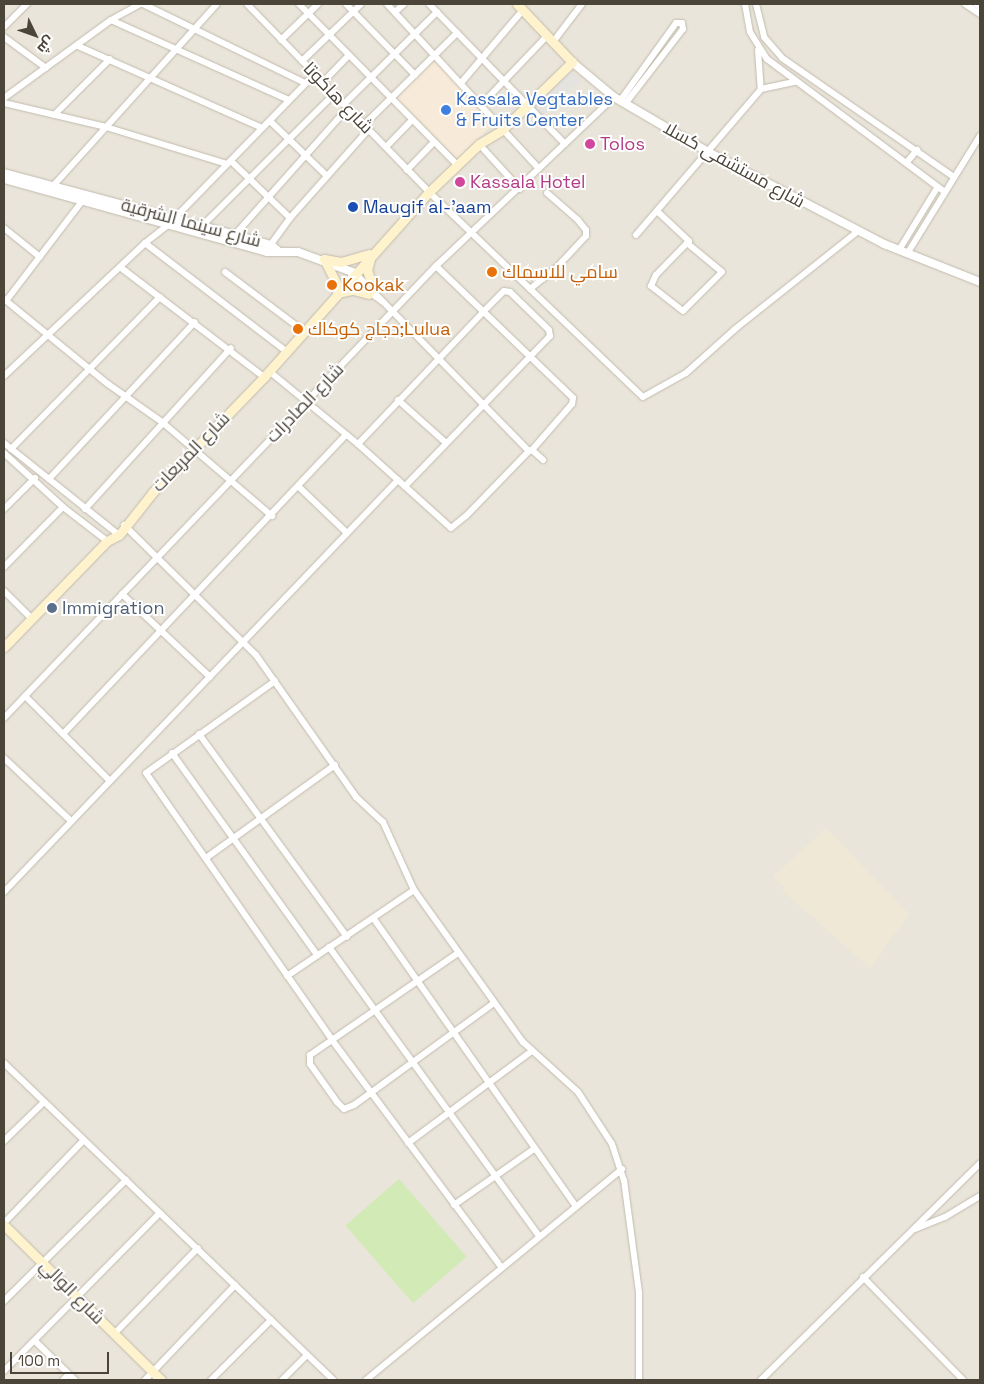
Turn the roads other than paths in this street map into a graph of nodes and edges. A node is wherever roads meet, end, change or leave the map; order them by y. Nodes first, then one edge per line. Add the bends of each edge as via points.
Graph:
1 (27, 4) edge
2 (142, 4) edge
3 (217, 4) edge
4 (247, 4) edge
5 (299, 4) edge
6 (318, 4) edge
7 (346, 4) edge
8 (362, 4) edge
9 (387, 4) edge
10 (404, 4) edge
11 (429, 4) edge
12 (582, 4) edge
13 (745, 4) edge
14 (756, 4) edge
15 (976, 4) edge
16 (968, 5) edge
17 (520, 7) edge
18 (980, 7) edge
19 (354, 11) junction
20 (395, 12) junction
21 (437, 12) junction
22 (309, 13) junction
23 (980, 14) edge
24 (111, 20) junction
25 (4, 27) edge
26 (195, 28) junction
27 (416, 33) junction
28 (457, 33) junction
29 (330, 35) junction
30 (4, 38) edge
31 (550, 39) junction
32 (281, 40) junction
33 (78, 46) junction
34 (757, 46) junction
35 (177, 48) junction
36 (395, 54) junction
37 (436, 54) junction
38 (349, 55) junction
39 (110, 59) junction
40 (302, 61) junction
41 (482, 61) junction
42 (572, 62) junction
43 (46, 68) junction
44 (315, 74) junction
45 (415, 75) junction
46 (152, 77) junction
47 (371, 77) junction
48 (323, 82) junction
49 (796, 82) junction
50 (305, 83) junction
51 (461, 83) junction
52 (503, 83) junction
53 (761, 89) junction
54 (334, 94) junction
55 (4, 98) edge
56 (391, 98) junction
57 (289, 100) junction
58 (620, 100) junction
59 (4, 103) edge
60 (482, 104) junction
61 (526, 105) junction
62 (346, 106) junction
63 (54, 115) junction
64 (412, 120) junction
65 (270, 121) junction
66 (106, 127) junction
67 (366, 127) junction
68 (262, 128) junction
69 (502, 130) junction
70 (980, 136) edge
71 (289, 140) junction
72 (434, 142) junction
73 (479, 144) junction
74 (565, 144) junction
75 (386, 147) junction
76 (917, 150) junction
77 (708, 152) junction
78 (306, 156) junction
79 (229, 162) junction
80 (907, 162) junction
81 (457, 165) junction
82 (539, 168) junction
83 (408, 170) junction
84 (326, 175) junction
85 (954, 177) junction
86 (248, 178) junction
87 (4, 179) edge
88 (53, 186) junction
89 (937, 188) junction
90 (520, 189) junction
91 (429, 192) junction
92 (944, 192) junction
93 (547, 193) dead end
94 (267, 198) junction
95 (83, 200) junction
96 (657, 211) junction
97 (290, 218) junction
98 (171, 222) junction
99 (202, 226) junction
100 (4, 228) edge
101 (858, 231) junction
102 (472, 232) junction
103 (636, 235) dead end
104 (232, 238) junction
105 (690, 241) junction
106 (145, 243) junction
107 (272, 249) junction
108 (899, 250) junction
109 (374, 252) junction
110 (907, 254) junction
111 (40, 258) junction
112 (325, 260) junction
113 (436, 266) junction
114 (120, 267) junction
115 (225, 272) dead end
116 (352, 276) junction
117 (980, 282) edge
118 (530, 289) junction
119 (338, 292) junction
120 (371, 292) junction
121 (160, 297) junction
122 (5, 300) edge
123 (484, 311) junction
124 (392, 312) junction
125 (195, 322) junction
126 (305, 332) junction
127 (48, 333) junction
128 (231, 348) junction
129 (287, 352) junction
130 (531, 355) junction
131 (438, 359) junction
132 (90, 369) junction
133 (267, 374) junction
134 (4, 376) edge
135 (126, 397) junction
136 (398, 400) junction
137 (484, 403) junction
138 (305, 404) junction
139 (162, 422) junction
140 (346, 435) junction
141 (4, 442) edge
142 (445, 442) junction
143 (358, 444) junction
144 (11, 449) junction
145 (194, 450) junction
146 (531, 450) junction
147 (4, 453) edge
148 (544, 460) dead end
149 (35, 478) junction
150 (49, 479) junction
151 (232, 479) junction
152 (398, 480) junction
153 (405, 486) junction
154 (300, 487) junction
155 (63, 507) junction
156 (4, 509) edge
157 (86, 509) junction
158 (272, 516) junction
159 (124, 525) junction
160 (346, 532) junction
161 (119, 535) junction
162 (107, 542) junction
163 (157, 558) junction
164 (4, 567) edge
165 (4, 590) edge
166 (122, 594) junction
167 (194, 595) junction
168 (31, 618) junction
169 (160, 630) junction
170 (244, 640) junction
171 (4, 646) edge
172 (210, 677) junction
173 (276, 681) junction
174 (25, 696) junction
175 (4, 718) edge
176 (63, 734) junction
177 (199, 734) junction
178 (172, 753) junction
179 (4, 758) edge
180 (335, 764) junction
181 (110, 781) junction
182 (261, 819) junction
183 (71, 821) junction
184 (233, 839) junction
185 (206, 858) junction
186 (414, 890) junction
187 (4, 892) edge
188 (374, 919) junction
189 (347, 937) junction
190 (329, 947) junction
191 (458, 953) junction
192 (317, 955) junction
193 (287, 976) junction
194 (416, 982) junction
195 (494, 1003) junction
196 (376, 1009) junction
197 (453, 1034) junction
198 (332, 1040) junction
199 (532, 1051) junction
200 (413, 1061) junction
201 (4, 1063) edge
202 (488, 1084) junction
203 (370, 1092) junction
204 (44, 1102) junction
205 (450, 1112) junction
206 (84, 1140) junction
207 (4, 1141) edge
208 (408, 1143) junction
209 (534, 1149) junction
210 (980, 1163) edge
211 (622, 1169) junction
212 (495, 1176) junction
213 (126, 1180) junction
214 (980, 1196) edge
215 (454, 1205) junction
216 (576, 1206) junction
217 (160, 1213) junction
218 (4, 1224) edge
219 (912, 1230) junction
220 (539, 1236) junction
221 (198, 1248) junction
222 (42, 1263) junction
223 (501, 1267) junction
224 (863, 1277) junction
225 (235, 1285) junction
226 (77, 1298) junction
227 (4, 1301) edge
228 (271, 1320) junction
229 (114, 1334) junction
230 (35, 1340) junction
231 (308, 1355) junction
232 (4, 1371) edge
233 (153, 1373) junction
234 (69, 1374) junction
235 (63, 1380) edge
236 (76, 1380) edge
237 (146, 1380) edge
238 (161, 1380) edge
239 (211, 1380) edge
240 (282, 1380) edge
241 (333, 1380) edge
242 (366, 1380) edge
243 (639, 1380) edge
244 (761, 1380) edge
245 (962, 1380) edge

1 - 25 street
2 - 24 street
2 - 26 street
3 - 26 street
4 - 32 street, شارع هاكوتا
5 - 22 street
6 - 22 street
7 - 19 street
8 - 19 street
9 - 20 street
10 - 20 street
11 - 21 street
12 - 31 street
13 - 34 street via 747,23
14 - 76 street via 764,37 782,58
15 - 18 street
16 - 23 street
17 - 31 main road, شارع مستشفى كسلا
17 - 41 street
19 - 29 street
19 - 36 street
20 - 27 street
21 - 27 street
21 - 28 street
22 - 29 street
22 - 32 street
24 - 33 street
24 - 35 street
26 - 35 street
26 - 50 street
27 - 36 street
27 - 37 street
28 - 37 street
28 - 41 street
29 - 38 street
29 - 40 street
30 - 43 street
31 - 42 main road, شارع مستشفى كسلا
31 - 52 street
32 - 40 street, شارع هاكوتا
33 - 39 street
33 - 43 street
34 - 49 street
34 - 53 street
35 - 46 street
35 - 57 street
36 - 45 street
36 - 47 street
37 - 45 street
37 - 51 street
38 - 47 street
38 - 48 street
39 - 46 street
39 - 63 street
40 - 44 street, شارع هاكوتا
41 - 51 street
41 - 52 street
42 - 58 street, شارع مستشفى كسلا
42 - 61 main road, شارع المربعات
43 - 55 street
44 - 48 street, شارع هاكوتا
44 - 50 street
45 - 56 street
46 - 66 street
46 - 68 street
47 - 56 street
47 - 62 street
48 - 54 street, شارع هاكوتا
49 - 53 street
49 - 80 street
50 - 57 street
51 - 60 street
52 - 60 street
52 - 61 street
53 - 77 street
54 - 62 street, شارع هاكوتا
54 - 71 street
56 - 64 street
56 - 67 street
57 - 65 street
58 - 58 street via 683,29 682,23 676,23
58 - 74 street, شارع الصادرات
58 - 77 street, شارع مستشفى كسلا
59 - 63 street
60 - 69 street
61 - 69 main road, شارع المربعات
61 - 74 street
62 - 67 street, شارع هاكوتا
62 - 78 street
63 - 66 street
64 - 72 street
64 - 75 street
65 - 68 street
65 - 71 street
66 - 79 street
66 - 88 street
67 - 75 street, شارع هاكوتا
67 - 84 street
68 - 79 street
69 - 73 main road, شارع المربعات
69 - 82 street
70 - 85 street
71 - 78 street
71 - 86 street
72 - 81 street
72 - 83 street
73 - 81 main road, شارع المربعات
73 - 90 street
74 - 82 street, شارع الصادرات
75 - 83 street, شارع هاكوتا
76 - 80 street
76 - 85 street
77 - 96 street
77 - 101 street, شارع مستشفى كسلا
78 - 84 street
78 - 94 street
79 - 86 street
79 - 98 street
80 - 89 street
81 - 91 main road, شارع المربعات
82 - 90 street, شارع الصادرات
83 - 91 street, شارع هاكوتا
84 - 97 street
85 - 92 street
86 - 94 street
86 - 99 street
87 - 88 street, شارع سينما الشرقية
87 - 95 street, شارع سينما الشرقية
88 - 98 street, شارع سينما الشرقية
89 - 92 street
89 - 108 street
90 - 102 street, شارع الصادرات
91 - 102 street, شارع هاكوتا
91 - 109 main road, شارع المربعات
92 - 110 street
93 - 118 street via 578,220 586,230 586,236
94 - 97 street
94 - 104 street
95 - 98 street, شارع سينما الشرقية
95 - 111 street
96 - 103 street
96 - 105 street
97 - 107 street
98 - 99 street, شارع سينما الشرقية
98 - 104 street, شارع سينما الشرقية
98 - 106 street
99 - 104 street, شارع سينما الشرقية
100 - 111 street
101 - 108 street, شارع مستشفى كسلا
101 - 118 street, شارع هاكوتا via 735,329 686,373 646,397 640,395
102 - 113 street, شارع الصادرات
102 - 118 street, شارع هاكوتا
104 - 107 street, شارع سينما الشرقية
105 - 105 street via 687,243 722,272 683,311 651,286 662,268 676,254 683,248
106 - 114 street
106 - 129 street
107 - 112 street, شارع سينما الشرقية
108 - 110 street, شارع مستشفى كسلا
109 - 112 main road via 341,262
109 - 116 main road, شارع المربعات
109 - 120 main road via 367,270
110 - 117 street, شارع مستشفى كسلا
111 - 122 street
112 - 116 street
112 - 119 main road
113 - 123 street
113 - 124 street, شارع الصادرات
114 - 121 street
114 - 127 street
115 - 126 street
116 - 119 main road, شارع المربعات
116 - 120 street
119 - 120 main road
119 - 126 main road, شارع المربعات
120 - 124 street
121 - 125 street
121 - 132 street
122 - 127 street
123 - 130 street
123 - 130 street via 504,291 510,292 550,332
123 - 131 street
124 - 131 street
124 - 138 street, شارع الصادرات
125 - 128 street
125 - 135 street
126 - 129 main road, شارع المربعات
127 - 132 street
127 - 134 street
128 - 133 street
128 - 139 street
129 - 133 main road, شارع المربعات
130 - 137 street
130 - 146 street via 573,398 572,404
131 - 136 street
131 - 137 street
132 - 135 street
132 - 144 street
133 - 138 street
133 - 145 main road, شارع المربعات
135 - 139 street
135 - 150 street
136 - 142 street
136 - 143 street
137 - 142 street
137 - 146 street
138 - 140 street
138 - 151 street, شارع الصادرات
139 - 145 street
139 - 157 street
140 - 143 street
140 - 154 street
141 - 144 street
142 - 153 street
143 - 152 street
144 - 150 street
145 - 151 street
145 - 159 main road, شارع المربعات
146 - 148 street
146 - 153 street via 451,528
147 - 149 street
149 - 155 street via 49,497
149 - 156 street
150 - 157 street
151 - 158 street
151 - 163 street, شارع الصادرات
152 - 153 street
152 - 160 street
154 - 158 street
154 - 160 street
155 - 162 street
155 - 164 street
157 - 161 street
158 - 167 street
159 - 161 main road, شارع المربعات
159 - 163 street
160 - 170 street
161 - 162 main road
162 - 168 main road
163 - 166 street, شارع الصادرات
163 - 167 street
165 - 168 street
166 - 169 street
166 - 174 street, شارع الصادرات
167 - 169 street
167 - 170 street
168 - 171 main road
169 - 172 street
169 - 176 street
170 - 172 street
170 - 173 street
172 - 181 street
173 - 177 street
173 - 180 street
174 - 175 street, شارع الصادرات
174 - 176 street
176 - 181 street
177 - 178 street
177 - 182 street
178 - 184 street
178 - 185 street via 146,774
179 - 183 street
180 - 182 street
180 - 186 street via 356,797 383,822
181 - 183 street
182 - 184 street
182 - 189 street
183 - 187 street
184 - 185 street
184 - 192 street
185 - 193 street
186 - 188 street
186 - 191 street
188 - 189 street
188 - 194 street
189 - 190 street
190 - 192 street
190 - 196 street
191 - 194 street
191 - 195 street
192 - 193 street
193 - 198 street
194 - 196 street
194 - 197 street
195 - 197 street
195 - 199 street
196 - 198 street
196 - 200 street
197 - 200 street
197 - 202 street
198 - 203 street
198 - 203 street via 308,1058 337,1102 344,1109 348,1108
199 - 202 street
199 - 211 street via 578,1092 612,1144
200 - 203 street
200 - 205 street
201 - 204 street
202 - 205 street
202 - 209 street
203 - 208 street
204 - 206 street
204 - 207 street
205 - 208 street
205 - 212 street
206 - 213 street
206 - 218 street
208 - 215 street
209 - 212 street
209 - 216 street
210 - 219 street
211 - 216 street
211 - 243 street via 639,1292
212 - 215 street
212 - 220 street
213 - 217 street
213 - 222 street
214 - 219 street via 945,1217
215 - 223 street
216 - 220 street
217 - 221 street
217 - 226 street
218 - 222 main road, شارع الوالي
219 - 224 street
220 - 223 street
221 - 225 street
221 - 229 street
222 - 226 main road, شارع الوالي
222 - 227 street
223 - 242 street
224 - 244 street
224 - 245 street
225 - 228 street
225 - 233 street
226 - 229 main road, شارع الوالي
226 - 230 street
228 - 231 street
228 - 239 street
229 - 233 main road, شارع الوالي
230 - 232 street
230 - 234 street
231 - 240 street
231 - 241 street
233 - 237 street
233 - 238 main road, شارع الوالي
234 - 235 street
234 - 236 street

